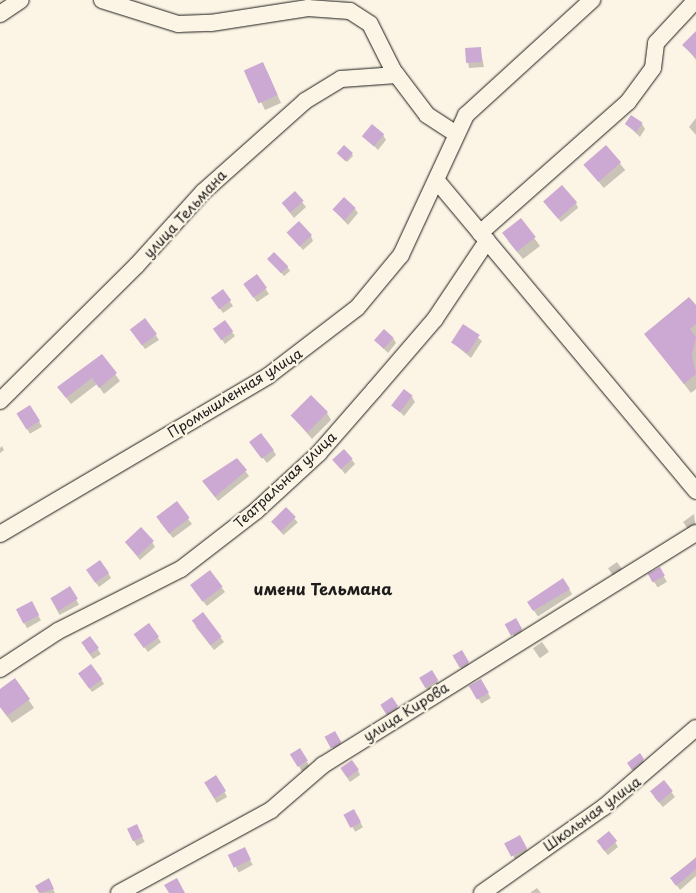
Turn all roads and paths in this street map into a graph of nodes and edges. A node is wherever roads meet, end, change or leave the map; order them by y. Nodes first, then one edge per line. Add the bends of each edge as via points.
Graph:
1 (21, 0) edge
2 (102, 0) edge
3 (592, 0) edge
4 (696, 0) edge
5 (0, 14) edge
6 (397, 76) junction
7 (454, 133) junction
8 (438, 181) junction
9 (484, 237) junction
10 (0, 401) edge
11 (696, 491) edge
12 (0, 534) edge
13 (696, 534) edge
14 (0, 669) edge
15 (696, 728) edge
16 (119, 893) edge
17 (482, 893) edge

1 - 5 street
2 - 6 street via 178,24 211,23 308,8 350,11 370,24
3 - 7 street, Промышленная улица via 490,90
4 - 9 street, Театральная улица via 656,43 653,68 628,102
6 - 7 street via 426,115
6 - 10 street, улица Тельмана via 340,79 305,101 203,192 124,278
7 - 8 street, Промышленная улица
8 - 9 street
8 - 12 street, Промышленная улица via 382,282 313,344 268,376
9 - 11 street
9 - 14 street, Театральная улица via 435,319 319,452 256,511 181,569 58,631
13 - 16 street, улица Кирова via 323,765 271,810
15 - 17 street, Школьная улица via 604,807

